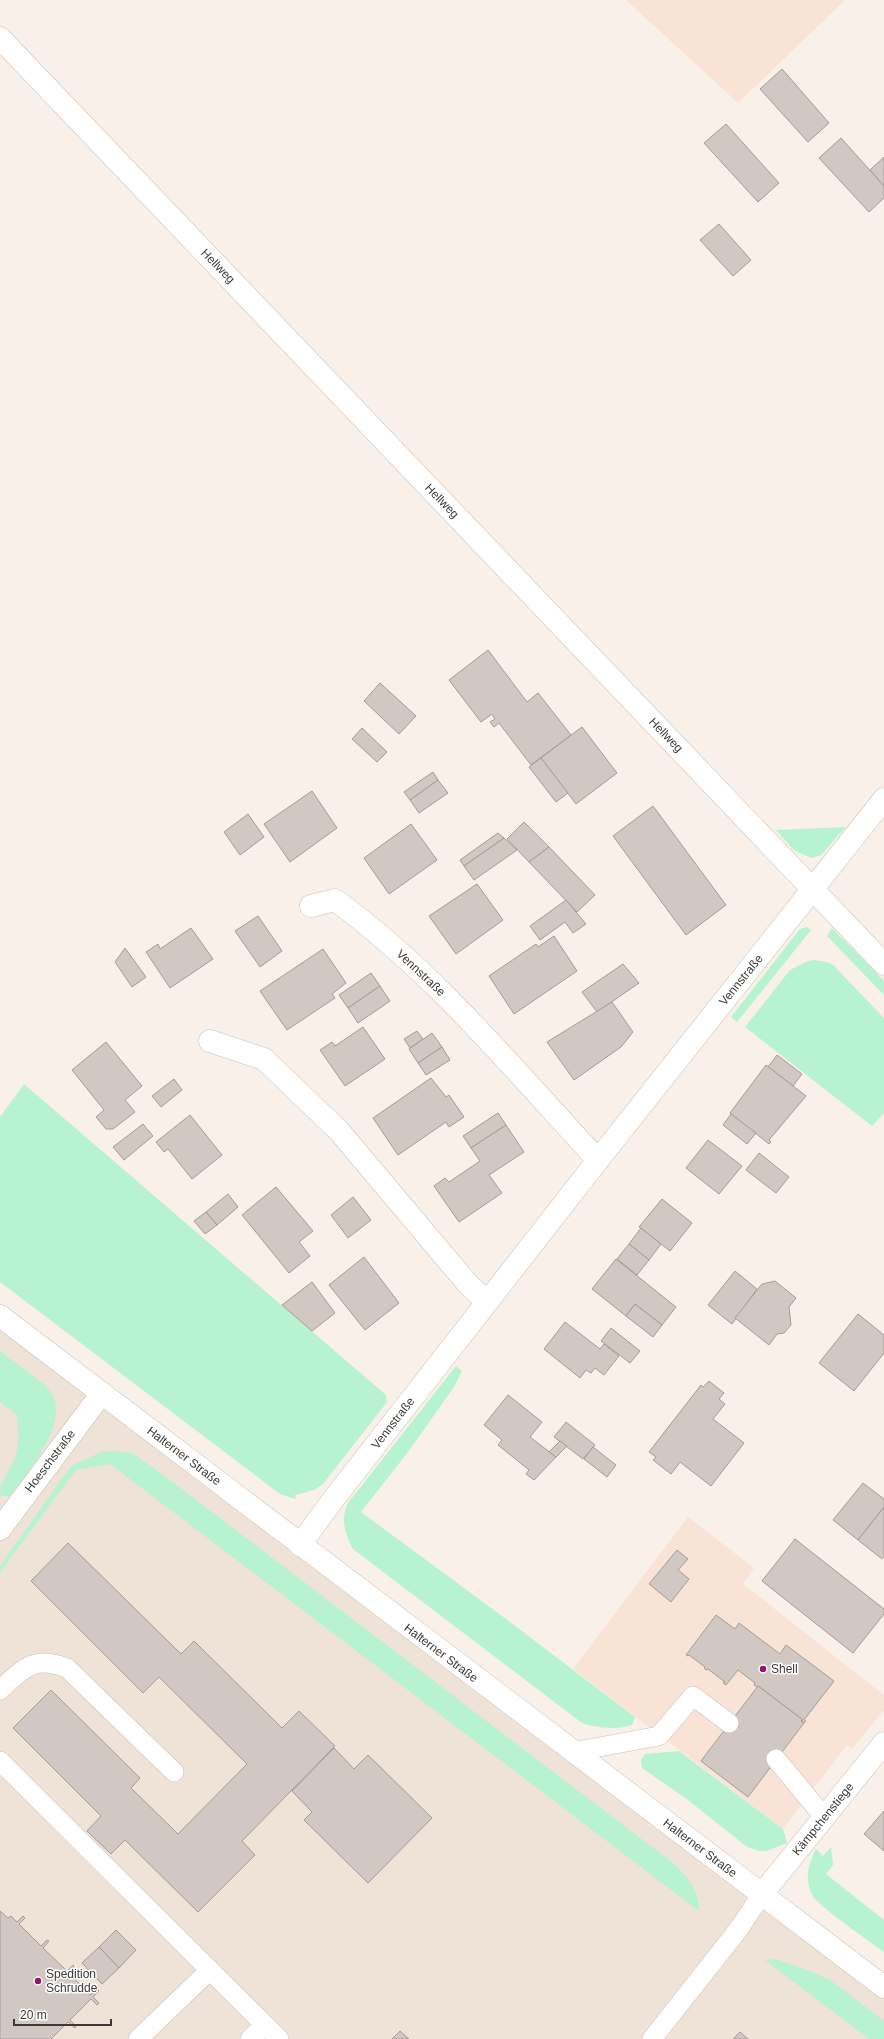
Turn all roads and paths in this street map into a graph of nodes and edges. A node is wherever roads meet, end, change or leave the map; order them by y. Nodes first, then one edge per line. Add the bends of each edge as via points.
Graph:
1 (0, 38) edge
2 (884, 799) edge
3 (813, 889) junction
4 (311, 906) dead end
5 (884, 964) edge
6 (210, 1041) dead end
7 (598, 1160) junction
8 (487, 1302) junction
9 (0, 1316) edge
10 (102, 1394) junction
11 (0, 1529) edge
12 (300, 1545) junction
13 (0, 1690) edge
14 (729, 1723) dead end
15 (884, 1743) edge
16 (572, 1752) junction
17 (776, 1760) dead end
18 (0, 1761) edge
19 (174, 1772) dead end
20 (824, 1818) junction
21 (762, 1894) junction
22 (210, 1970) junction
23 (884, 1987) edge
24 (265, 2025) junction
25 (138, 2039) edge
26 (250, 2039) edge
27 (279, 2039) edge
28 (652, 2039) edge

1 - 3 street, Hellweg
2 - 3 street, Vennstraße
3 - 5 street, Hellweg
3 - 7 street, Vennstraße
4 - 7 street, Vennstraße via 335,900 365,922 439,989
6 - 8 street via 264,1059 339,1132 467,1283
7 - 8 street, Vennstraße
8 - 12 street, Vennstraße
9 - 10 street, Halterner Straße
10 - 11 street, Hoeschstraße
10 - 12 street, Halterner Straße
12 - 16 street, Halterner Straße
13 - 19 lane via 25,1668 36,1662 52,1662 67,1668
14 - 16 lane via 693,1696 659,1736
15 - 20 street, Kämpchenstiege
16 - 21 street, Halterner Straße
17 - 20 lane
18 - 22 lane
20 - 21 street, Kämpchenstiege
21 - 23 street, Halterner Straße
21 - 28 lane via 738,1930
22 - 24 lane
22 - 25 lane
24 - 26 lane
24 - 27 lane

